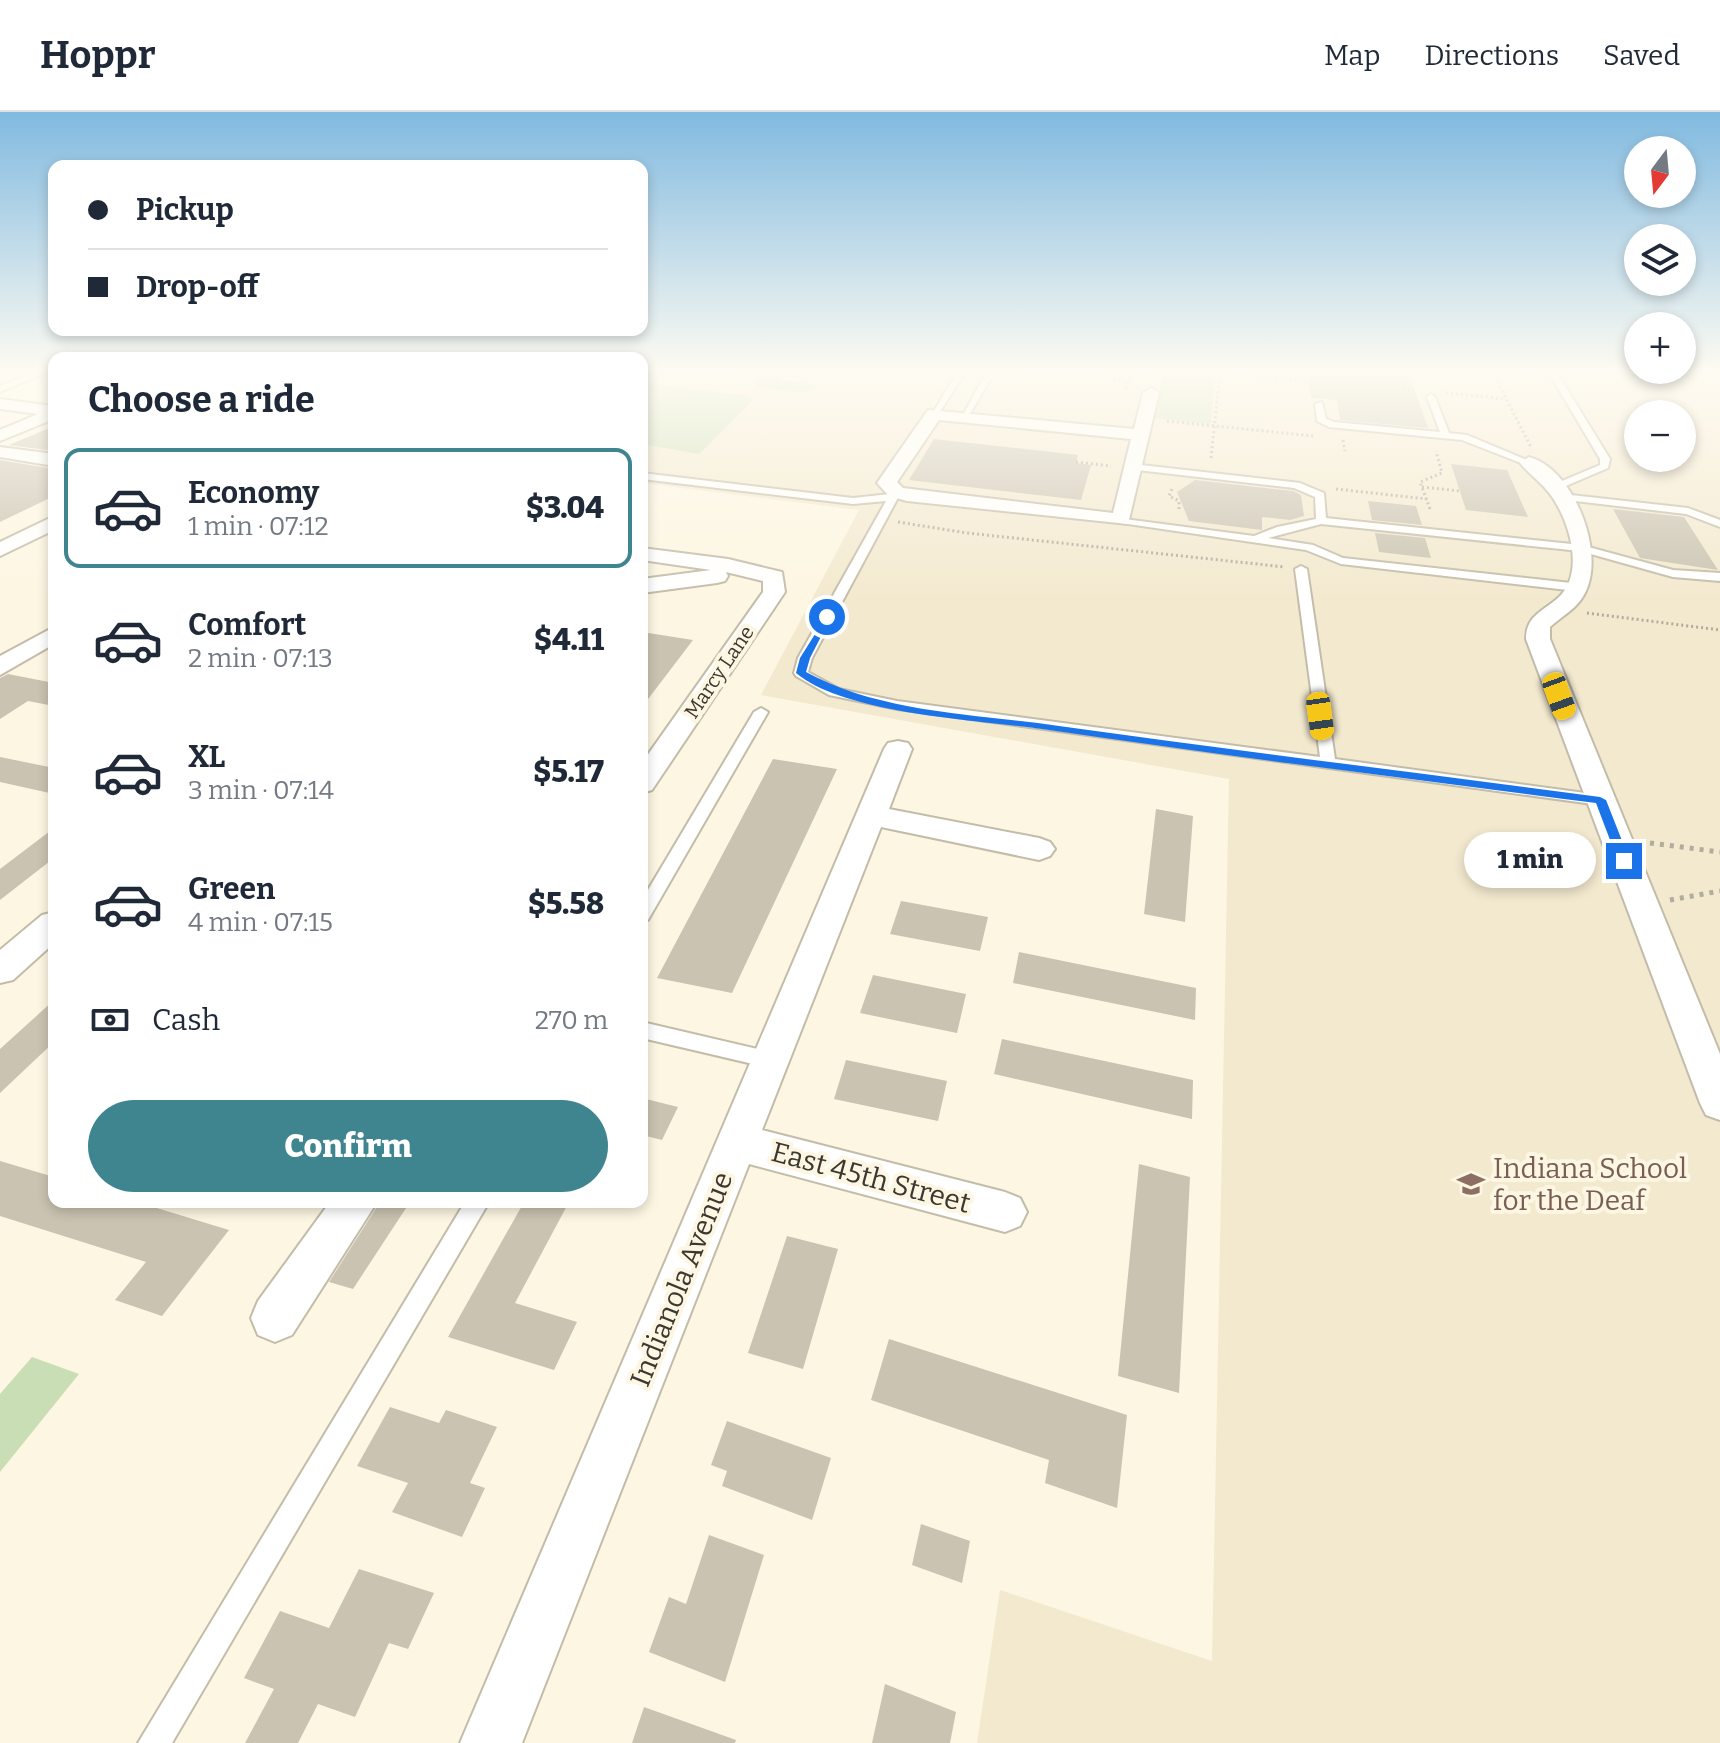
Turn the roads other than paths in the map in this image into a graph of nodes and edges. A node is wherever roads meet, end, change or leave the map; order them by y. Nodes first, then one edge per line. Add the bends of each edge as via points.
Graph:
1 (909, 449) edge
2 (1136, 449) edge
3 (1499, 449) edge
4 (1599, 449) edge
5 (0, 452) edge
6 (48, 459) edge
7 (1533, 461) joint
8 (1132, 468) junction
9 (648, 477) edge
10 (1558, 493) junction
11 (894, 494) junction
12 (1121, 520) junction
13 (1321, 521) junction
14 (1720, 524) edge
15 (48, 525) edge
16 (1256, 539) junction
17 (1581, 548) junction
18 (0, 550) edge
19 (648, 555) edge
20 (1301, 569) dead end
21 (751, 571) junction
22 (1720, 577) edge
23 (648, 585) edge
24 (1576, 587) junction
25 (48, 638) edge
26 (0, 667) edge
27 (761, 712) dead end
28 (898, 749) dead end
29 (1328, 764) junction
30 (648, 775) edge
31 (1600, 800) junction
32 (871, 815) junction
33 (1039, 849) dead end
34 (648, 905) edge
35 (48, 929) edge
36 (0, 970) edge
37 (648, 1031) edge
38 (770, 1060) junction
39 (1720, 1103) edge
40 (737, 1142) junction
41 (351, 1208) edge
42 (474, 1208) edge
43 (1005, 1212) dead end
44 (275, 1318) dead end
45 (154, 1743) edge
46 (491, 1743) edge

1 - 11 street via 887,483
2 - 8 street
3 - 7 lane
4 - 10 lane via 1605,466
5 - 6 street
7 - 10 street
8 - 12 street
8 - 13 lane via 1310,489 1320,495
9 - 11 lane via 853,501
10 - 14 lane via 1688,511
10 - 17 street via 1578,525
11 - 12 street
11 - 29 lane via 805,658 801,673 810,681 897,705
12 - 16 lane
13 - 16 lane
13 - 17 lane
15 - 18 street
16 - 24 lane via 1309,547 1341,561
17 - 22 lane via 1673,573
17 - 24 street via 1584,572
19 - 21 street
20 - 29 lane
21 - 23 street
21 - 30 street, Marcy Lane via 774,577 774,592
24 - 31 street via 1538,626 1538,639
25 - 26 street
27 - 34 lane
28 - 32 street, Indianola Avenue
29 - 31 lane
31 - 39 street
32 - 33 street
32 - 38 street, Indianola Avenue
35 - 36 street
37 - 38 lane
38 - 40 street, Indianola Avenue
40 - 43 street, East 45th Street
40 - 46 street, Indianola Avenue
41 - 44 street
42 - 45 lane

